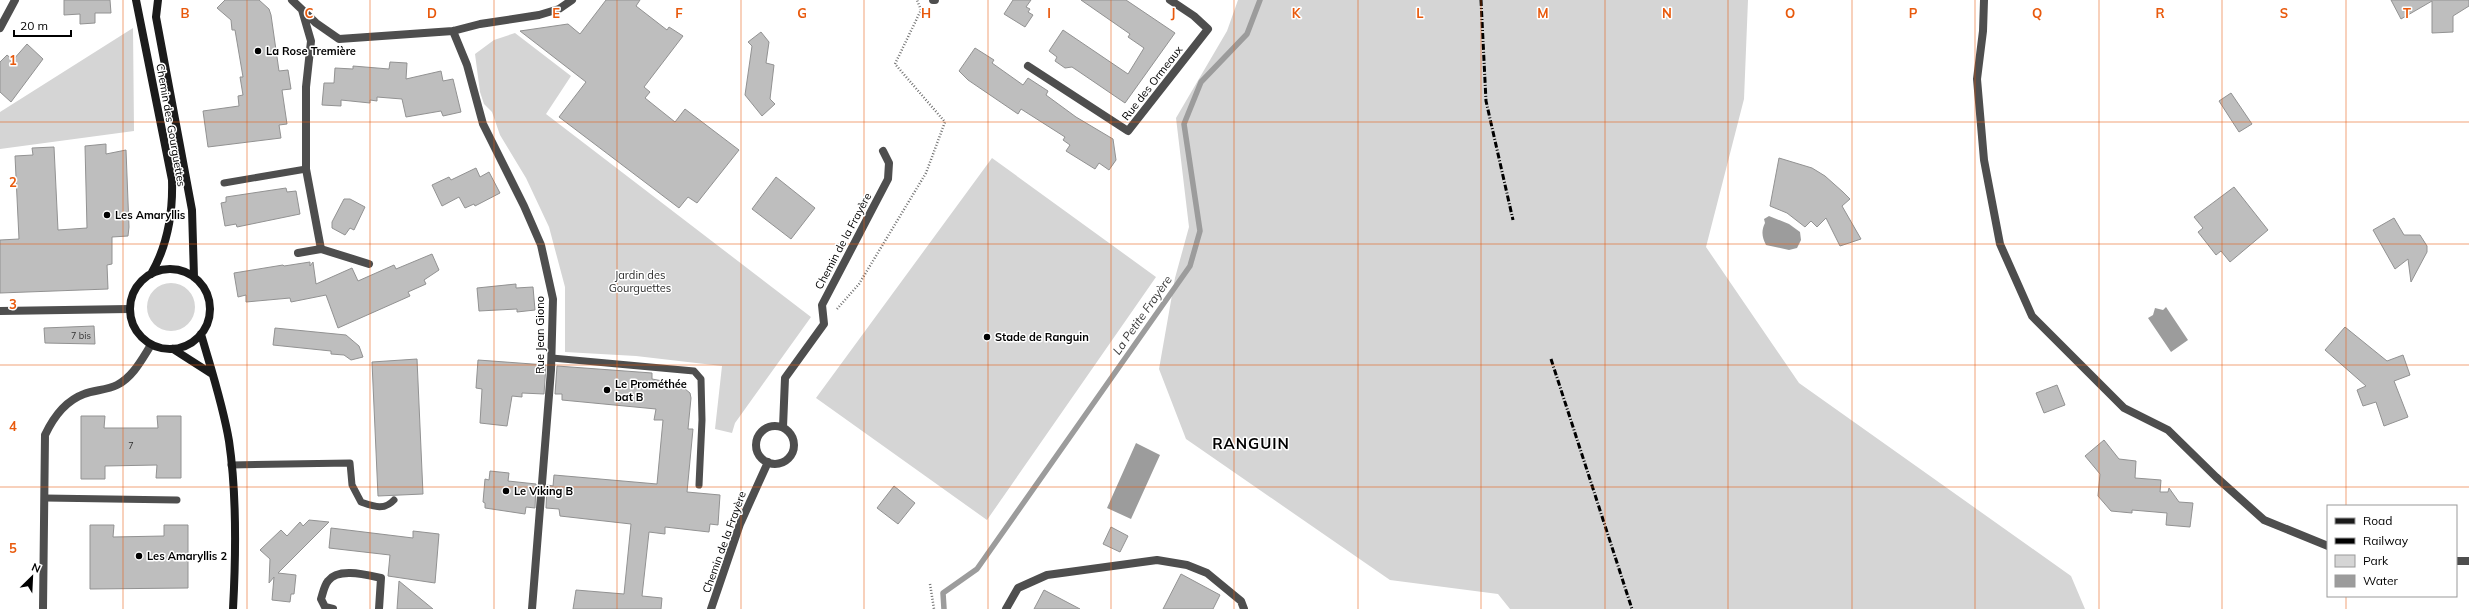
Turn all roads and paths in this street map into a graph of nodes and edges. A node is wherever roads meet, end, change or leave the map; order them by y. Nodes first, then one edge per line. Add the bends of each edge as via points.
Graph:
1 (15, 0) edge
2 (136, 0) edge
3 (158, 0) edge
4 (292, 0) edge
5 (572, 0) edge
6 (1170, 0) edge
7 (1984, 0) edge
8 (302, 9) junction
9 (0, 28) edge
10 (453, 31) junction
11 (1028, 66) dead end
12 (884, 151) dead end
13 (306, 169) junction
14 (224, 183) dead end
15 (321, 249) junction
16 (298, 254) dead end
17 (369, 264) dead end
18 (150, 274) junction
19 (194, 277) junction
20 (129, 309) junction
21 (0, 312) edge
22 (201, 334) junction
23 (151, 345) junction
24 (173, 349) junction
25 (552, 358) junction
26 (212, 374) junction
27 (783, 427) junction
28 (768, 462) junction
29 (231, 466) junction
30 (699, 485) dead end
31 (45, 498) junction
32 (178, 500) dead end
33 (394, 500) dead end
34 (2327, 546) edge
35 (2469, 561) edge
36 (2457, 562) edge
37 (930, 584) dead end
38 (44, 609) edge
39 (233, 609) edge
40 (333, 609) edge
41 (379, 609) edge
42 (532, 609) edge
43 (711, 609) edge
44 (934, 609) edge
45 (1006, 609) edge
46 (1244, 609) edge

1 - 9 street
2 - 18 main road, Chemin des Gourguettes via 172,180 173,209 166,242
3 - 19 main road, Chemin des Gourguettes via 156,17 192,210
4 - 8 street
5 - 10 street via 559,9 539,15
6 - 11 street, Rue des Ormeaux via 1208,29 1128,131
7 - 34 street via 1977,78 1984,160 2000,244 2032,316 2124,408 2168,430 2264,520
8 - 10 street via 339,39
8 - 13 street via 311,41 306,87
10 - 25 street, Rue Jean Giono via 467,65 483,124 541,246 553,299
12 - 27 street, Chemin de la Frayère via 889,163 888,179 822,305 824,324 785,378
13 - 14 lane
13 - 15 street
15 - 16 street
15 - 17 street
18 - 19 main road via 173,269
18 - 20 main road via 135,288
19 - 22 main road via 203,287 210,311 208,323
20 - 21 street
20 - 23 main road via 135,330
22 - 24 main road via 194,342
22 - 26 main road
23 - 24 main road
23 - 31 street via 129,375 117,385 84,394 73,400 53,419 44,435
24 - 26 main road
25 - 30 lane via 694,371 701,379
25 - 42 street, Rue Jean Giono
26 - 29 main road via 222,407
27 - 28 street via 794,442 792,454 783,462
27 - 28 street via 771,426 758,437 757,449
28 - 43 street, Chemin de la Frayère via 743,518
29 - 33 lane via 350,462 352,485 361,502 378,508 389,505
29 - 39 main road via 234,528
31 - 32 lane
31 - 38 street
35 - 36 street
37 - 44 path
40 - 41 street via 326,607 321,599 328,581 338,574 363,574 381,578
45 - 46 street via 1018,588 1047,575 1157,560 1187,565 1206,573 1241,601

